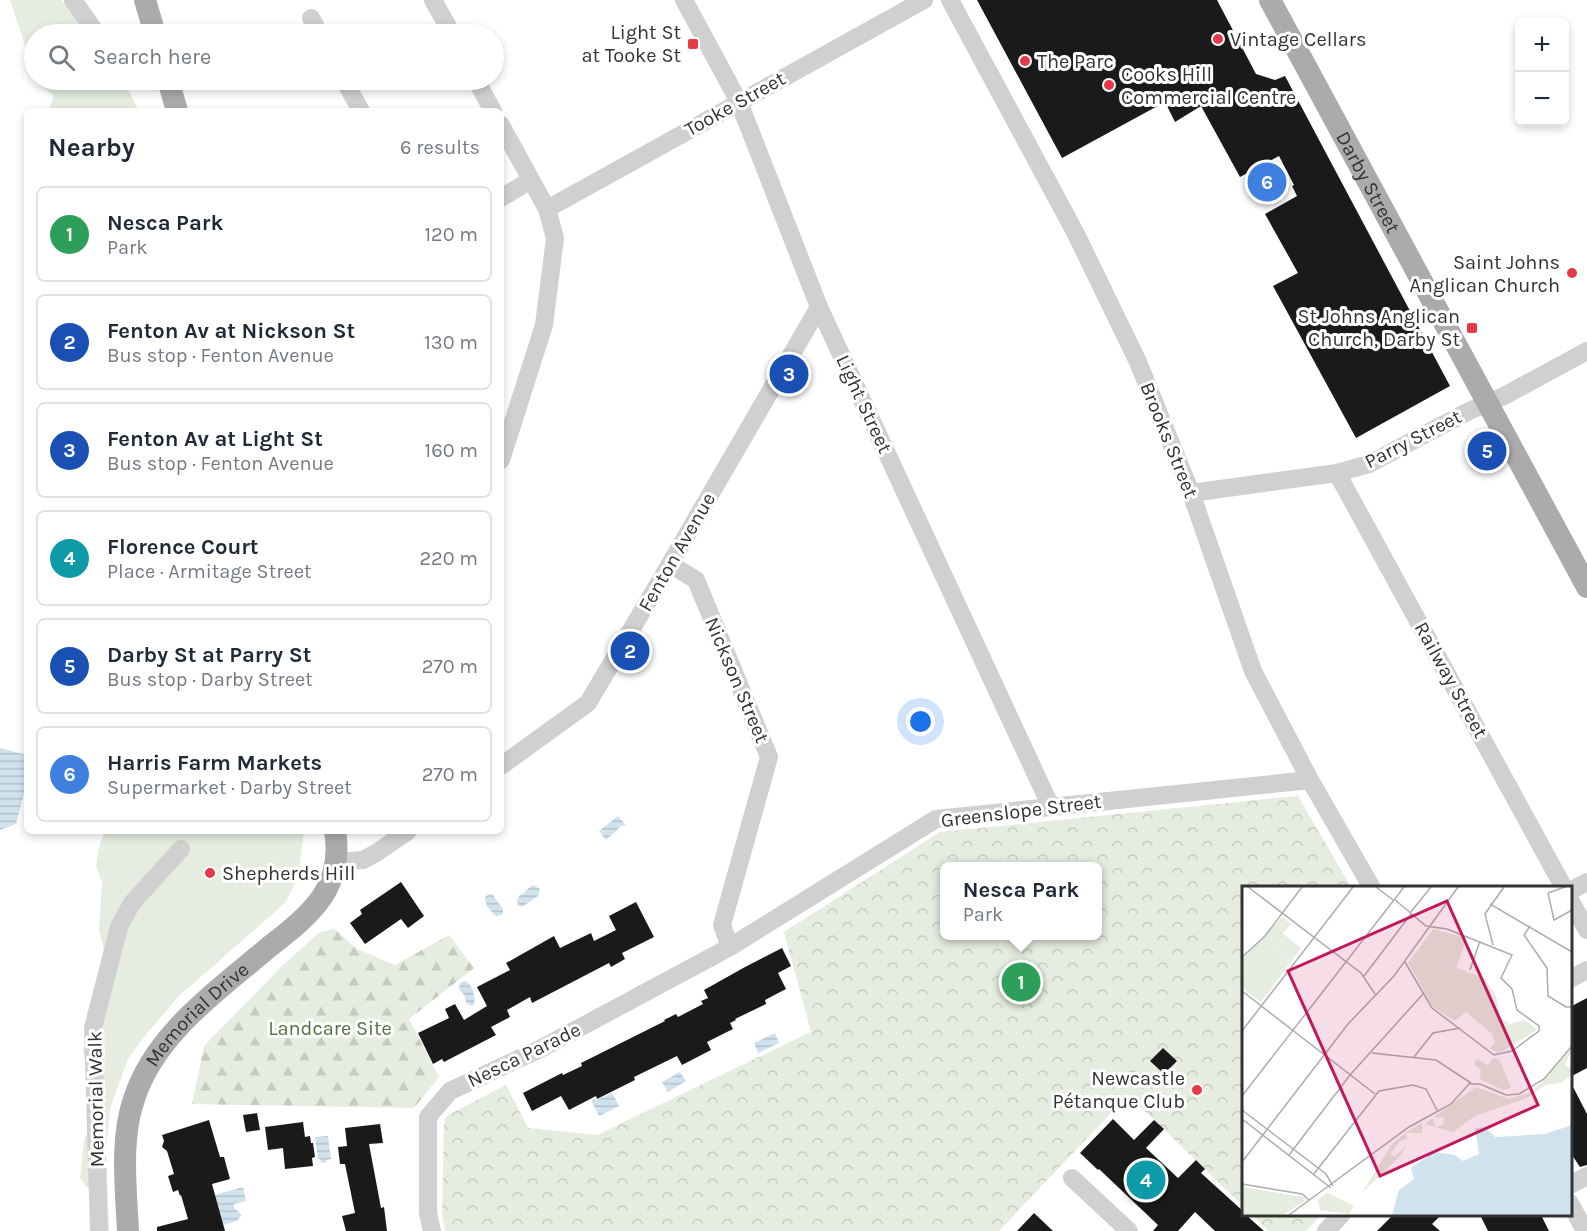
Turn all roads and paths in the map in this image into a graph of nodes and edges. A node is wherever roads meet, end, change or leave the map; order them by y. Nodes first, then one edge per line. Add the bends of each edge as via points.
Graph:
1 (73, 0) edge
2 (145, 0) edge
3 (433, 0) edge
4 (684, 0) edge
5 (924, 0) edge
6 (950, 0) edge
7 (1270, 0) edge
8 (311, 18) dead end
9 (90, 24) edge
10 (152, 24) edge
11 (314, 24) edge
12 (446, 24) edge
13 (171, 90) edge
14 (349, 90) edge
15 (481, 90) edge
16 (739, 102) junction
17 (176, 108) edge
18 (359, 108) edge
19 (491, 108) edge
20 (504, 130) edge
21 (531, 180) junction
22 (504, 196) edge
23 (546, 209) junction
24 (819, 307) junction
25 (1587, 351) edge
26 (1488, 402) junction
27 (504, 451) edge
28 (1337, 473) junction
29 (1191, 493) junction
30 (670, 564) junction
31 (1587, 586) edge
32 (504, 764) edge
33 (1310, 780) junction
34 (1051, 807) junction
35 (336, 834) edge
36 (404, 834) edge
37 (181, 849) dead end
38 (336, 862) junction
39 (1587, 882) edge
40 (1371, 886) edge
41 (1563, 886) edge
42 (1572, 890) edge
43 (1572, 904) edge
44 (1587, 930) edge
45 (730, 947) junction
46 (1587, 970) edge
47 (1572, 978) edge
48 (1587, 1176) edge
49 (1072, 1178) dead end
50 (1572, 1184) edge
51 (1572, 1207) edge
52 (1341, 1216) edge
53 (99, 1231) edge
54 (128, 1231) edge
55 (432, 1231) edge
56 (1129, 1231) edge
57 (1326, 1231) edge
58 (1585, 1231) edge

1 - 9 street
2 - 10 main road
3 - 12 street
4 - 16 street, Light Street
5 - 16 street, Tooke Street
6 - 29 street, Brooks Street via 1082,245 1138,362
7 - 26 main road, Darby Street
8 - 11 street
13 - 17 main road
14 - 18 street
15 - 19 street
16 - 23 street, Tooke Street
16 - 24 street, Light Street
20 - 21 street
21 - 22 street
21 - 23 street
23 - 27 street via 555,238 544,325
24 - 30 street, Fenton Avenue
24 - 34 street, Light Street
25 - 26 street, Parry Street
26 - 28 street, Parry Street via 1369,464
26 - 31 main road, Darby Street
28 - 29 street, Parry Street
28 - 41 street, Railway Street
29 - 33 street, Brooks Street via 1253,671
30 - 32 street, Fenton Avenue via 588,703
30 - 45 street, Nickson Street via 696,580 769,757 722,924
33 - 34 street, Greenslope Street
33 - 40 street, Brooks Street
34 - 45 street, Greenslope Street via 936,819
35 - 38 main road, Memorial Drive
36 - 38 street via 363,860
37 - 53 street, Memorial Walk via 132,903 119,927 93,1028
38 - 54 main road, Memorial Drive via 322,895 308,913 198,1008 150,1065 134,1098 126,1140
39 - 42 street
43 - 44 street
45 - 55 street, Nesca Parade via 540,1049 450,1091 428,1117 428,1213
46 - 47 street
48 - 50 street
49 - 56 street
51 - 58 street
52 - 57 street

